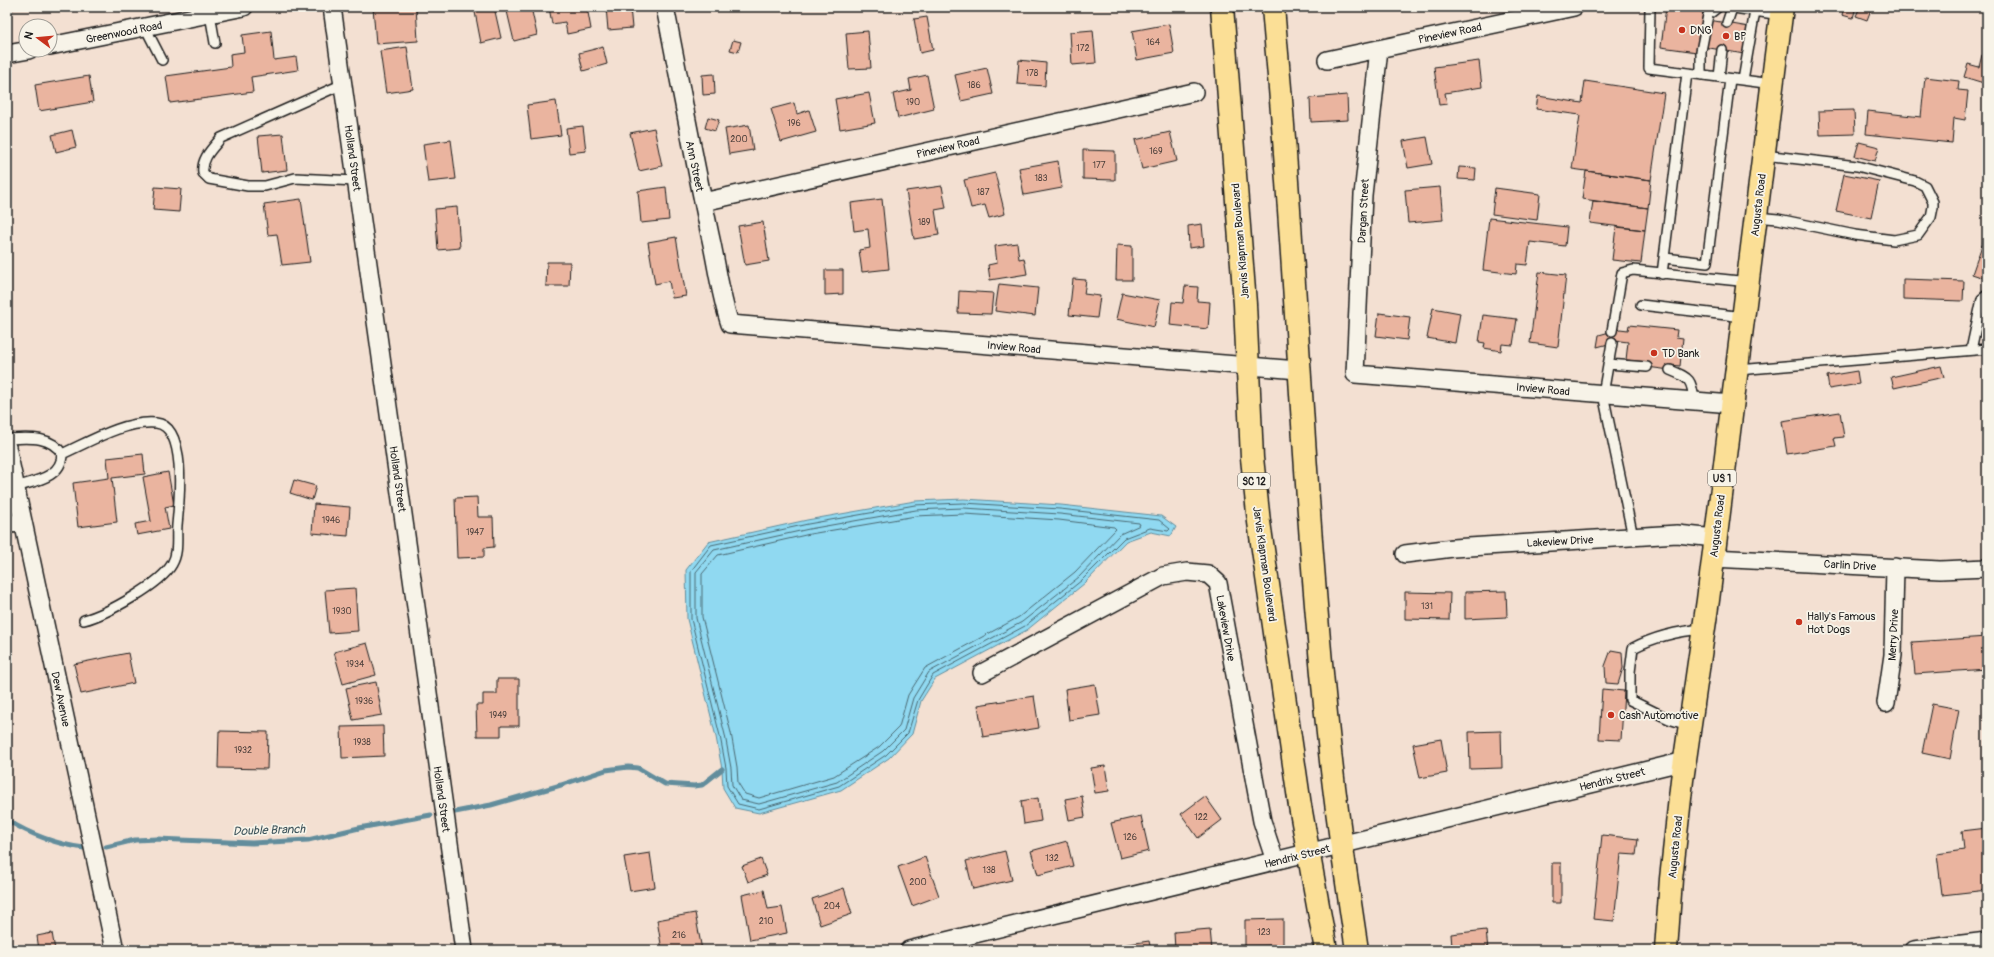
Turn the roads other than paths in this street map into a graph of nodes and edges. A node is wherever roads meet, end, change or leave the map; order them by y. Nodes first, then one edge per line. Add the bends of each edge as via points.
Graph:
1 (244, 7) edge
2 (332, 7) edge
3 (665, 7) edge
4 (1222, 7) edge
5 (1273, 7) edge
6 (1574, 7) edge
7 (1650, 7) edge
8 (1718, 7) edge
9 (1729, 7) edge
10 (1755, 11) junction
11 (1782, 11) edge
12 (210, 14) junction
13 (1727, 23) dead end
14 (145, 27) junction
15 (215, 43) dead end
16 (58, 44) edge
17 (1379, 49) junction
18 (1722, 50) dead end
19 (18, 52) edge
20 (7, 54) edge
21 (162, 60) dead end
22 (1327, 60) dead end
23 (1687, 73) junction
24 (1701, 75) junction
25 (1720, 77) junction
26 (1730, 79) junction
27 (1743, 80) junction
28 (343, 84) junction
29 (1773, 84) junction
30 (1194, 92) dead end
31 (1764, 155) junction
32 (356, 181) junction
33 (703, 202) junction
34 (1756, 217) junction
35 (1665, 258) junction
36 (1662, 274) junction
37 (1749, 282) junction
38 (1987, 295) edge
39 (1641, 305) dead end
40 (1744, 317) junction
41 (730, 324) joint
42 (1612, 331) dead end
43 (1612, 343) dead end
44 (1987, 349) edge
45 (1971, 350) junction
46 (1608, 364) junction
47 (1248, 366) junction
48 (1647, 367) dead end
49 (1298, 370) junction
50 (1670, 370) dead end
51 (1738, 370) junction
52 (1355, 374) joint
53 (1603, 394) junction
54 (1694, 401) junction
55 (1732, 404) junction
56 (7, 439) edge
57 (7, 447) edge
58 (62, 454) junction
59 (16, 487) junction
60 (15, 524) edge
61 (1633, 537) junction
62 (1714, 548) junction
63 (1405, 554) dead end
64 (1895, 567) junction
65 (1987, 568) edge
66 (84, 620) dead end
67 (1704, 628) junction
68 (982, 673) dead end
69 (1886, 703) dead end
70 (1690, 726) junction
71 (1685, 761) junction
72 (1341, 845) junction
73 (1309, 853) junction
74 (1275, 861) junction
75 (1987, 941) edge
76 (946, 946) edge
77 (115, 950) edge
78 (464, 950) edge
79 (909, 950) edge
80 (1326, 950) edge
81 (1357, 950) edge
82 (1666, 950) edge
83 (1914, 950) edge

1 - 12 street, Greenwood Road
2 - 28 street, Holland Street
3 - 33 street, Ann Street
4 - 47 main road, Jarvis Klapman Boulevard / SC 12
5 - 49 main road
6 - 17 street, Pineview Road
7 - 23 lane via 1649,68
8 - 24 lane via 1708,15 1701,51
9 - 10 lane
9 - 13 lane
10 - 11 lane
10 - 27 lane
11 - 29 main road, Augusta Road / US 1
12 - 14 street, Greenwood Road
12 - 15 lane
14 - 16 street, Greenwood Road
14 - 21 lane
17 - 22 street, Pineview Road
17 - 52 street, Dargan Street via 1363,195
18 - 25 lane
19 - 20 street
23 - 24 lane
23 - 35 lane
24 - 25 lane
25 - 26 lane
26 - 27 lane
26 - 35 lane via 1707,263
27 - 29 lane
28 - 32 street, Holland Street
28 - 32 lane via 222,138 202,165 203,173 209,179 248,186 265,186 295,178
29 - 31 main road, Augusta Road / US 1
30 - 33 street, Pineview Road
31 - 34 main road, Augusta Road / US 1
31 - 34 lane via 1857,166 1915,181 1925,186 1933,207 1931,217 1918,235 1894,240
32 - 78 street, Holland Street
33 - 41 street, Ann Street via 723,302
34 - 37 main road, Augusta Road / US 1
35 - 36 lane
36 - 37 lane
36 - 42 lane via 1633,270 1622,273
37 - 40 main road, Augusta Road / US 1
38 - 45 lane via 1982,299
39 - 40 lane
40 - 51 main road, Augusta Road / US 1
41 - 47 street, Inview Road
43 - 46 lane
44 - 45 lane
45 - 51 lane
46 - 48 lane
46 - 53 lane
47 - 49 street, Inview Road
47 - 73 main road, Jarvis Klapman Boulevard / SC 12 via 1251,451 1259,522 1283,696
49 - 72 main road via 1329,749
50 - 54 lane via 1685,376 1692,384
51 - 55 main road, Augusta Road / US 1
52 - 53 street, Inview Road
53 - 54 street, Inview Road
53 - 61 lane
54 - 55 street, Inview Road
55 - 62 main road, Augusta Road / US 1
56 - 58 lane via 39,439 50,442
57 - 59 street, Dew Avenue
58 - 59 lane via 60,466 51,475
58 - 66 lane via 105,434 135,425 157,423 172,434 177,447 181,487 174,562 164,575 109,612
59 - 60 street, Dew Avenue
60 - 77 street, Dew Avenue
61 - 62 street, Lakeview Drive via 1677,534
61 - 63 street, Lakeview Drive via 1453,548
62 - 64 street, Carlin Drive
62 - 67 main road, Augusta Road / US 1
64 - 65 street, Carlin Drive via 1940,570
64 - 69 street, Merry Drive via 1893,654
67 - 70 main road, Augusta Road / US 1
67 - 70 lane via 1655,638 1633,648 1630,700
68 - 74 street, Lakeview Drive via 1163,576 1187,572 1208,574 1218,583 1262,821
70 - 71 main road, Augusta Road / US 1
71 - 72 street, Hendrix Street
71 - 82 main road, Augusta Road / US 1 via 1671,879
72 - 73 street, Hendrix Street
72 - 81 main road
73 - 74 street, Hendrix Street
73 - 80 main road, Jarvis Klapman Boulevard / SC 12
74 - 76 street, Hendrix Street
75 - 83 street
76 - 79 street, Hendrix Street

